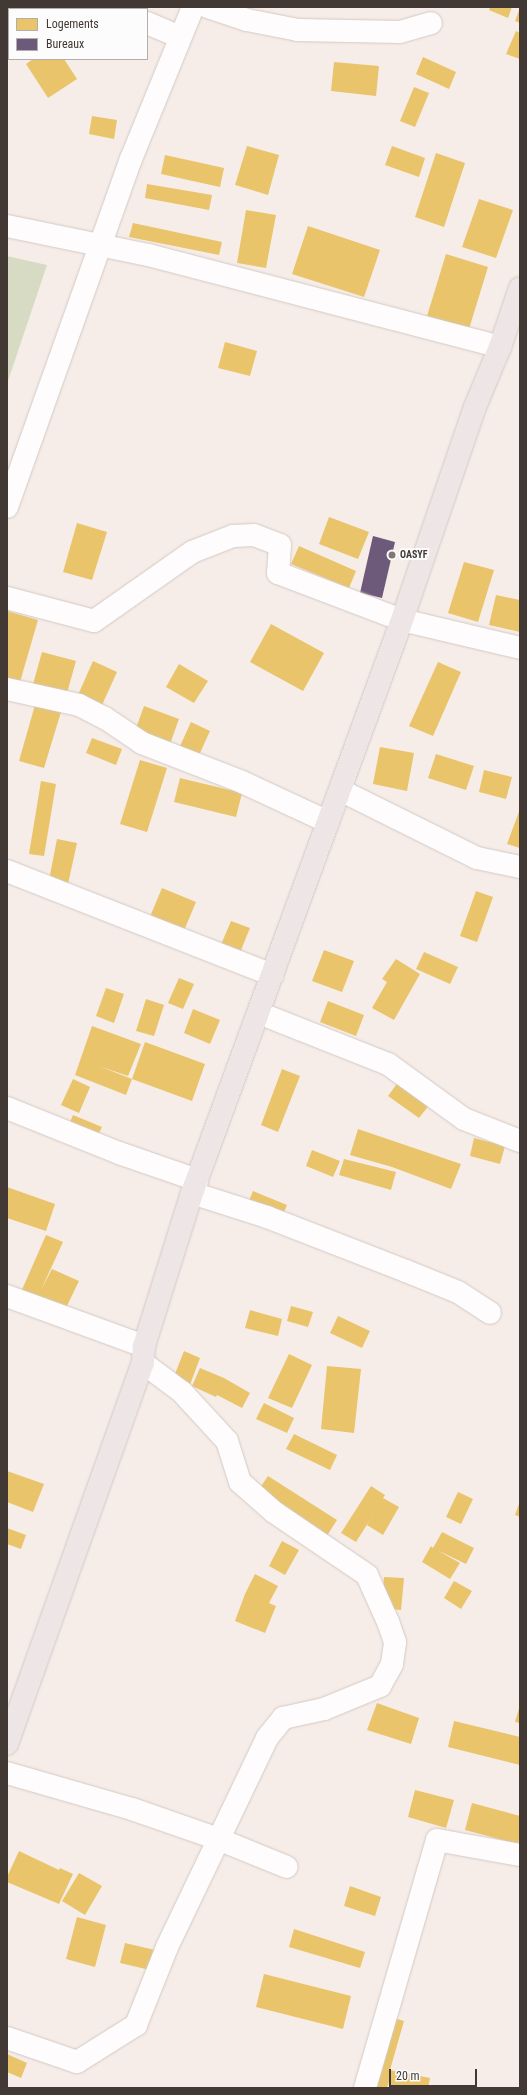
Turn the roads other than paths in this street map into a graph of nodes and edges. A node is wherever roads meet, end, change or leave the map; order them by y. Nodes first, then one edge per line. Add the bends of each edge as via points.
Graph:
1 (193, 7) edge
2 (208, 7) edge
3 (148, 23) edge
4 (431, 23) dead end
5 (180, 37) junction
6 (7, 226) edge
7 (101, 246) junction
8 (520, 288) edge
9 (500, 347) junction
10 (7, 507) edge
11 (7, 598) edge
12 (402, 620) junction
13 (520, 648) edge
14 (7, 689) edge
15 (340, 790) junction
16 (328, 822) junction
17 (520, 867) edge
18 (7, 870) edge
19 (272, 975) junction
20 (260, 1013) junction
21 (7, 1108) edge
22 (520, 1141) edge
23 (195, 1187) junction
24 (7, 1296) edge
25 (490, 1313) dead end
26 (143, 1355) junction
27 (7, 1744) edge
28 (7, 1773) edge
29 (218, 1839) junction
30 (520, 1855) edge
31 (287, 1867) dead end
32 (7, 2038) edge
33 (365, 2088) edge

1 - 5 street
2 - 4 street via 246,20 298,30 400,32
3 - 5 street
5 - 7 street via 131,159
6 - 7 street
7 - 9 street via 148,254
7 - 10 street
8 - 9 main road
9 - 12 main road via 475,408
11 - 12 street via 94,621 192,552 233,536 254,535 280,545 278,573
12 - 13 street
12 - 15 main road
14 - 16 street via 79,705 105,718 142,743 242,782
15 - 16 main road
15 - 17 street via 477,858
16 - 19 main road
18 - 19 street
19 - 20 main road
20 - 22 street via 388,1064 464,1119
20 - 23 main road
21 - 23 street
23 - 25 street via 458,1292
23 - 26 main road
24 - 26 street
26 - 27 main road
26 - 29 street via 182,1392 227,1441 240,1482 274,1512 367,1575 395,1642 392,1664 380,1686 324,1709 283,1718 267,1738
28 - 29 street via 132,1809
29 - 31 street
29 - 32 street via 167,1947 136,2025 77,2062
30 - 33 street via 437,1840

